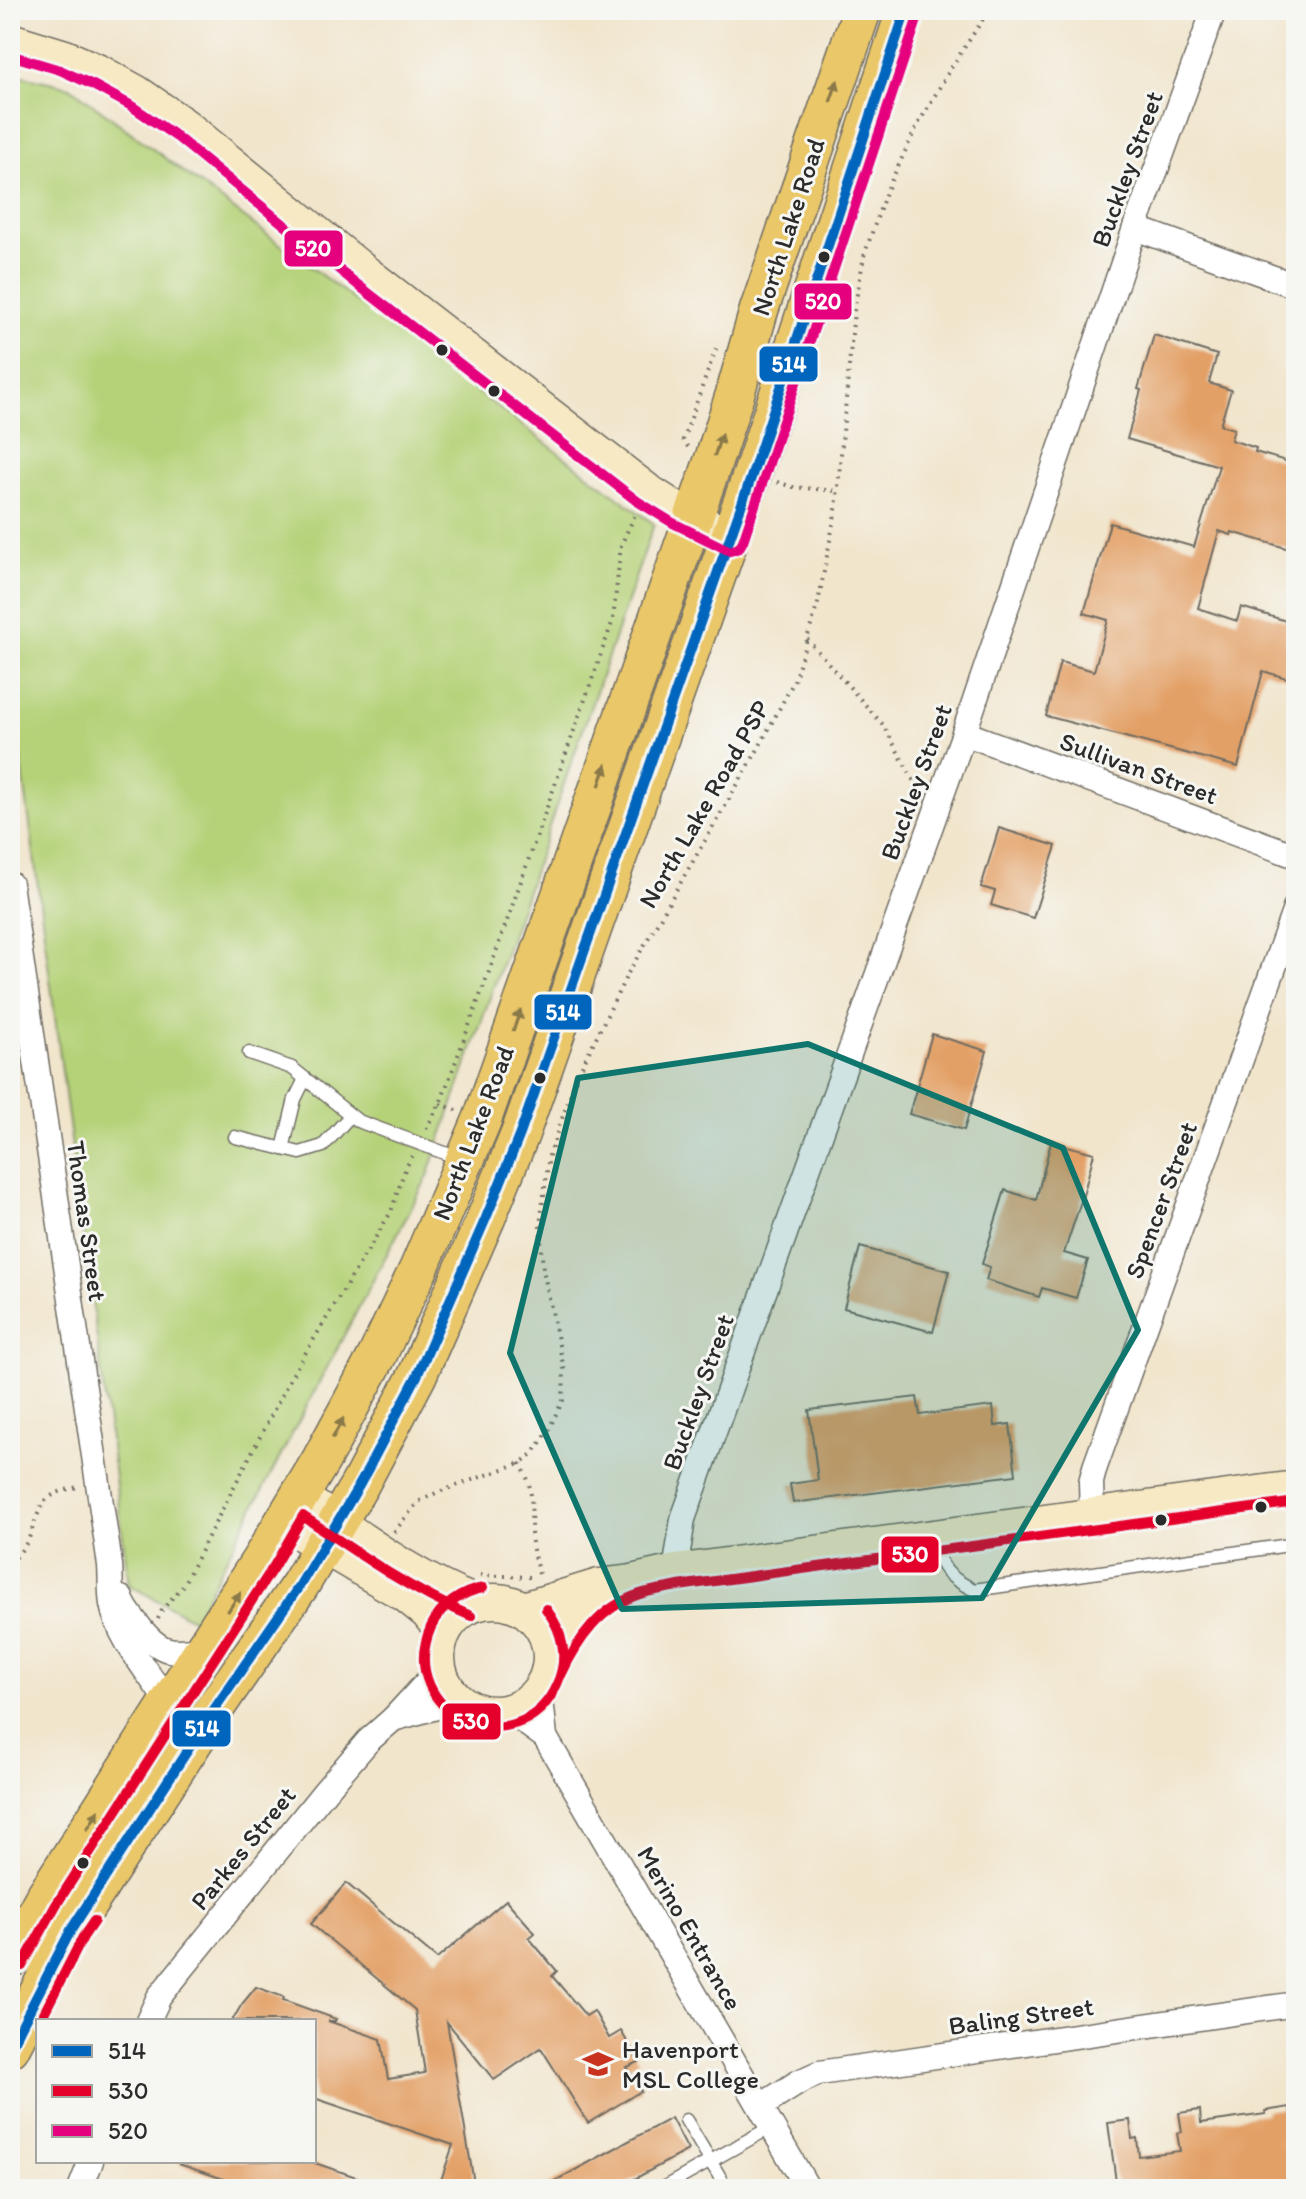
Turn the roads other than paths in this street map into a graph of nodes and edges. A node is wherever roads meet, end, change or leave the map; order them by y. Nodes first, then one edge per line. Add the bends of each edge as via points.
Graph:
1 (862, 10) edge
2 (906, 10) edge
3 (1214, 10) edge
4 (10, 40) edge
5 (1135, 228) junction
6 (1296, 286) edge
7 (693, 519) junction
8 (730, 537) junction
9 (964, 733) junction
10 (1296, 856) edge
11 (10, 884) edge
12 (1296, 906) edge
13 (17, 988) edge
14 (249, 1053) dead end
15 (305, 1079) junction
16 (350, 1116) junction
17 (235, 1137) dead end
18 (283, 1149) junction
19 (464, 1161) junction
20 (1296, 1488) edge
21 (291, 1509) junction
22 (1092, 1516) junction
23 (330, 1534) junction
24 (933, 1537) junction
25 (1296, 1544) edge
26 (110, 1565) junction
27 (675, 1572) junction
28 (631, 1582) junction
29 (476, 1589) junction
30 (538, 1595) junction
31 (443, 1632) junction
32 (205, 1647) junction
33 (439, 1669) junction
34 (544, 1679) junction
35 (459, 1701) junction
36 (169, 1704) junction
37 (509, 1711) junction
38 (393, 1719) junction
39 (545, 1737) junction
40 (10, 1959) edge
41 (1296, 2004) edge
42 (149, 2019) edge
43 (10, 2048) edge
44 (767, 2116) junction
45 (686, 2120) dead end
46 (710, 2162) junction
47 (90, 2163) edge
48 (80, 2189) edge
49 (661, 2189) edge
50 (727, 2189) edge
51 (808, 2189) edge

7 -> 1 main road, North Lake Road
2 - 8 main road, North Lake Road
3 - 5 street, Buckley Street
4 - 7 main road via 99,72 185,126 646,490
5 - 6 street
5 - 9 street, Buckley Street
7 - 8 main road
19 -> 7 main road, North Lake Road
8 - 23 main road, North Lake Road via 492,1204 417,1376
9 - 10 street, Sullivan Street
9 - 27 street, Buckley Street via 683,1519
11 - 13 street, Thomas Street
12 - 22 street, Spencer Street via 1095,1467
13 - 26 street, Thomas Street
14 - 15 lane via 292,1068
15 - 16 lane
15 - 18 lane
16 - 18 lane via 323,1146 300,1153
16 - 19 lane
17 - 18 lane
21 -> 19 main road, North Lake Road via 377,1356
20 - 22 main road
21 - 23 main road
32 -> 21 main road, North Lake Road
22 - 24 main road
23 - 29 main road via 446,1592
23 - 31 main road via 427,1612
23 - 43 main road, North Lake Road via 71,1930
24 - 25 lane via 939,1562 955,1580 974,1590
24 - 27 main road
26 - 32 street, Thomas Street via 124,1606 149,1640 184,1652
26 - 36 street, Thomas Street via 112,1606 128,1645
27 - 28 main road
28 - 30 main road
28 - 34 main road via 588,1608 570,1627
29 - 30 main road via 501,1601
29 - 31 main road
30 - 34 main road via 537,1620 550,1652
31 - 33 main road
32 - 36 main road, North Lake Road
33 - 35 main road
33 - 38 street, Parkes Street
34 - 37 main road via 526,1703
34 - 39 street, Merino Entrance
35 - 37 main road via 483,1712
35 - 38 street, Parkes Street
40 -> 36 main road, North Lake Road
37 - 39 street, Merino Entrance
38 - 42 street, Parkes Street via 325,1791 159,1997
39 - 44 street, Merino Entrance
41 - 44 street, Baling Street via 819,2073 799,2082
44 - 46 lane
44 - 51 street, Merino Entrance
45 - 46 lane
46 - 49 lane
46 - 50 lane
47 - 48 street

